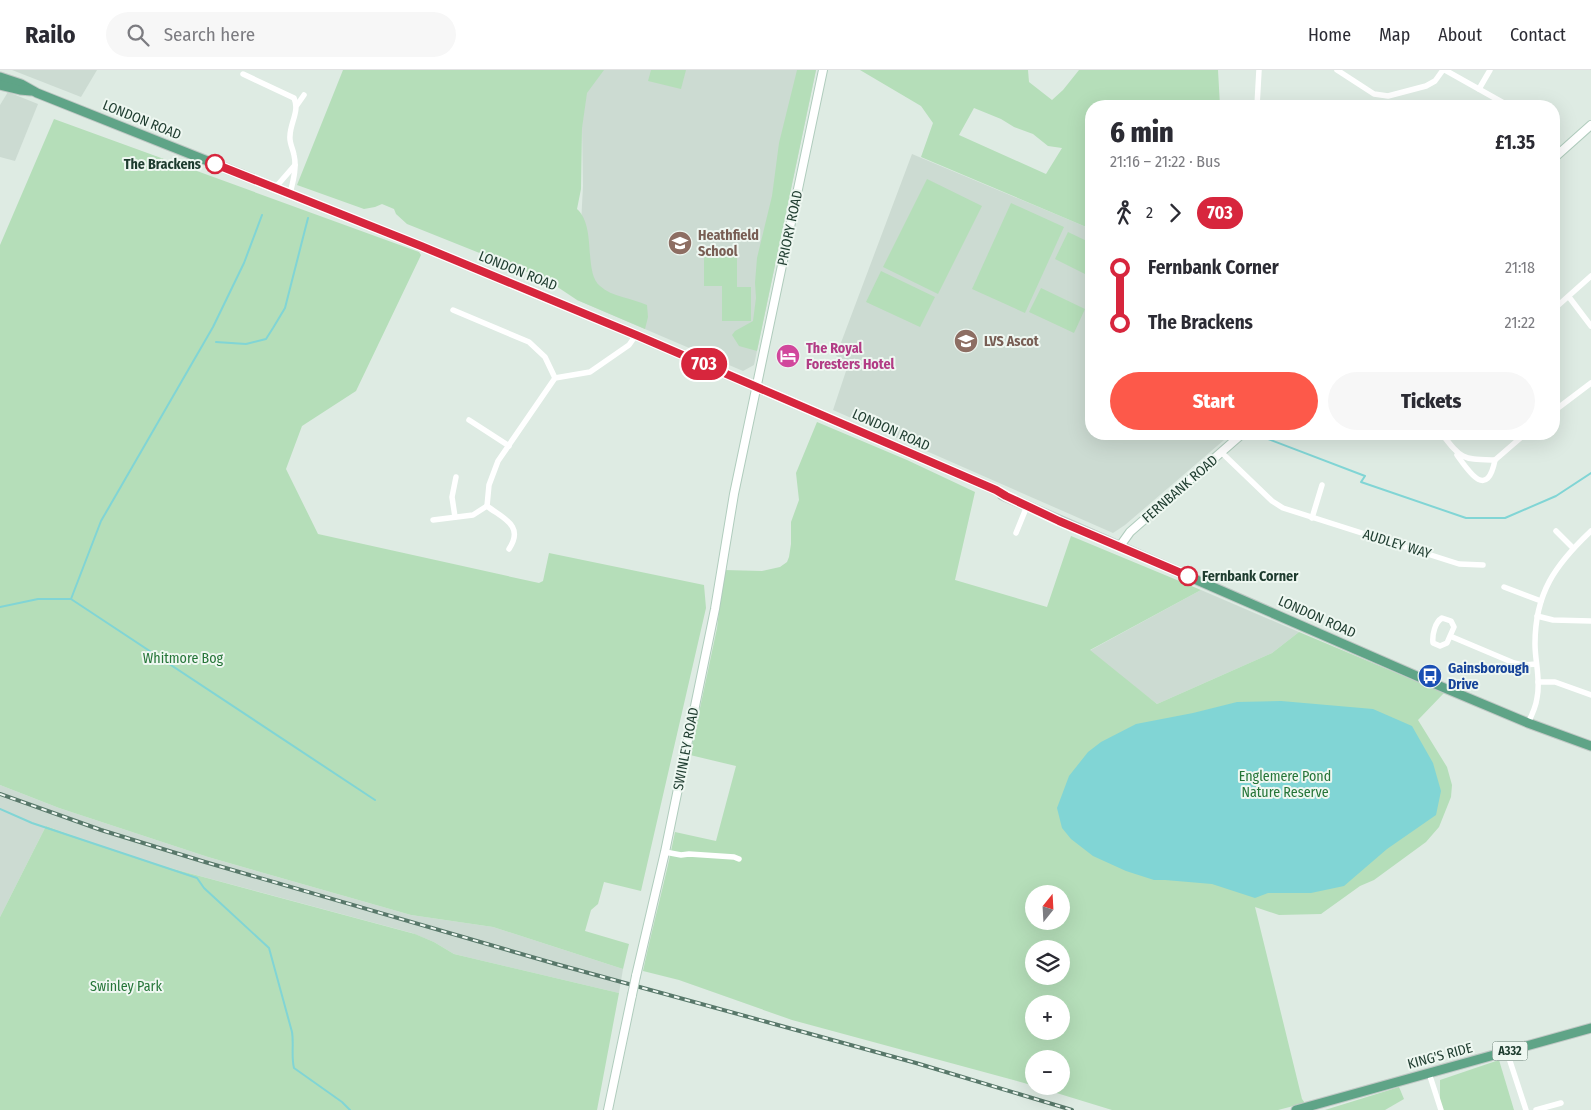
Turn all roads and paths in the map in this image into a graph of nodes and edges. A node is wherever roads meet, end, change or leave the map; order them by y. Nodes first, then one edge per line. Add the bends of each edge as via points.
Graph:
1 (823, 70) edge
2 (1260, 70) edge
3 (1337, 70) edge
4 (1455, 70) edge
5 (1490, 70) edge
6 (1445, 71) edge
7 (243, 74) dead end
8 (0, 76) edge
9 (0, 85) edge
10 (1478, 89) junction
11 (31, 91) junction
12 (304, 95) dead end
13 (1258, 100) edge
14 (1498, 100) edge
15 (297, 105) junction
16 (1591, 125) edge
17 (1560, 149) edge
18 (295, 165) junction
19 (275, 188) junction
20 (290, 194) junction
21 (1591, 276) edge
22 (1569, 297) junction
23 (1560, 304) edge
24 (453, 310) dead end
25 (1591, 326) edge
26 (636, 335) junction
27 (556, 378) junction
28 (1591, 383) edge
29 (757, 387) junction
30 (1560, 406) edge
31 (469, 420) dead end
32 (1235, 440) edge
33 (1447, 440) edge
34 (1518, 440) edge
35 (509, 446) junction
36 (1222, 452) junction
37 (1458, 455) junction
38 (1495, 460) junction
39 (456, 477) dead end
40 (1322, 485) dead end
41 (487, 506) junction
42 (1027, 506) junction
43 (455, 518) junction
44 (1312, 518) junction
45 (433, 520) dead end
46 (1591, 531) edge
47 (1556, 532) dead end
48 (1016, 533) dead end
49 (1120, 546) junction
50 (1573, 548) junction
51 (508, 549) dead end
52 (1483, 565) dead end
53 (1504, 587) dead end
54 (1541, 601) junction
55 (1537, 616) junction
56 (1591, 621) edge
57 (1450, 636) junction
58 (1536, 664) junction
59 (1538, 682) junction
60 (1591, 694) edge
61 (1528, 723) junction
62 (1591, 746) edge
63 (665, 852) junction
64 (739, 859) dead end
65 (1591, 1028) edge
66 (1507, 1052) junction
67 (1429, 1073) junction
68 (1561, 1103) dead end
69 (608, 1110) edge
70 (1296, 1110) edge
71 (1441, 1110) edge
72 (1526, 1110) edge
73 (1536, 1110) edge

1 - 29 main road, PRIORY ROAD
2 - 13 street
3 - 6 street via 1374,94 1388,96 1426,86
4 - 6 street
5 - 10 street
6 - 10 street
7 - 15 street via 294,98
8 - 11 main road, LONDON ROAD
9 - 11 main road, LONDON ROAD
10 - 14 street
11 - 19 main road, LONDON ROAD
12 - 15 street
15 - 18 street via 289,138
16 - 17 main road
18 - 19 street
18 - 20 street
19 - 20 main road, LONDON ROAD
20 - 26 main road, LONDON ROAD
21 - 22 street
22 - 23 street
22 - 25 street
24 - 27 street via 529,342 545,356
26 - 27 street via 629,345 590,372
26 - 29 main road, LONDON ROAD
27 - 35 street
28 - 30 street
29 - 42 main road, LONDON ROAD
29 - 63 main road, SWINLEY ROAD
31 - 35 street
32 - 36 main road, FERNBANK ROAD
33 - 37 street
34 - 38 street
35 - 41 street via 493,471 488,485
36 - 44 street, AUDLEY WAY via 1275,504
36 - 49 main road, FERNBANK ROAD via 1130,532
37 - 38 street via 1472,460
37 - 38 street via 1478,480 1490,474
39 - 43 street via 452,497
40 - 44 street
41 - 43 street via 473,514
41 - 51 street via 512,525 513,542
42 - 48 street
42 - 49 main road, LONDON ROAD
43 - 45 street
44 - 52 street, AUDLEY WAY via 1459,564
46 - 50 street
47 - 50 street
49 - 61 main road, LONDON ROAD
50 - 54 street via 1558,566
53 - 54 street
54 - 55 street
55 - 56 street via 1552,620
55 - 58 street
57 - 57 street via 1454,627 1452,621 1442,618 1432,637 1433,643 1440,646
57 - 58 street via 1520,665
58 - 59 street
59 - 60 street via 1555,682
59 - 61 street via 1536,702
61 - 62 main road, LONDON ROAD
63 - 64 street
63 - 69 main road, SWINLEY ROAD, bridge
65 - 66 main road, KING'S RIDE / A332
66 - 67 main road, KING'S RIDE / A332
66 - 72 street
67 - 70 main road, KING'S RIDE / A332
67 - 71 street
68 - 73 street

